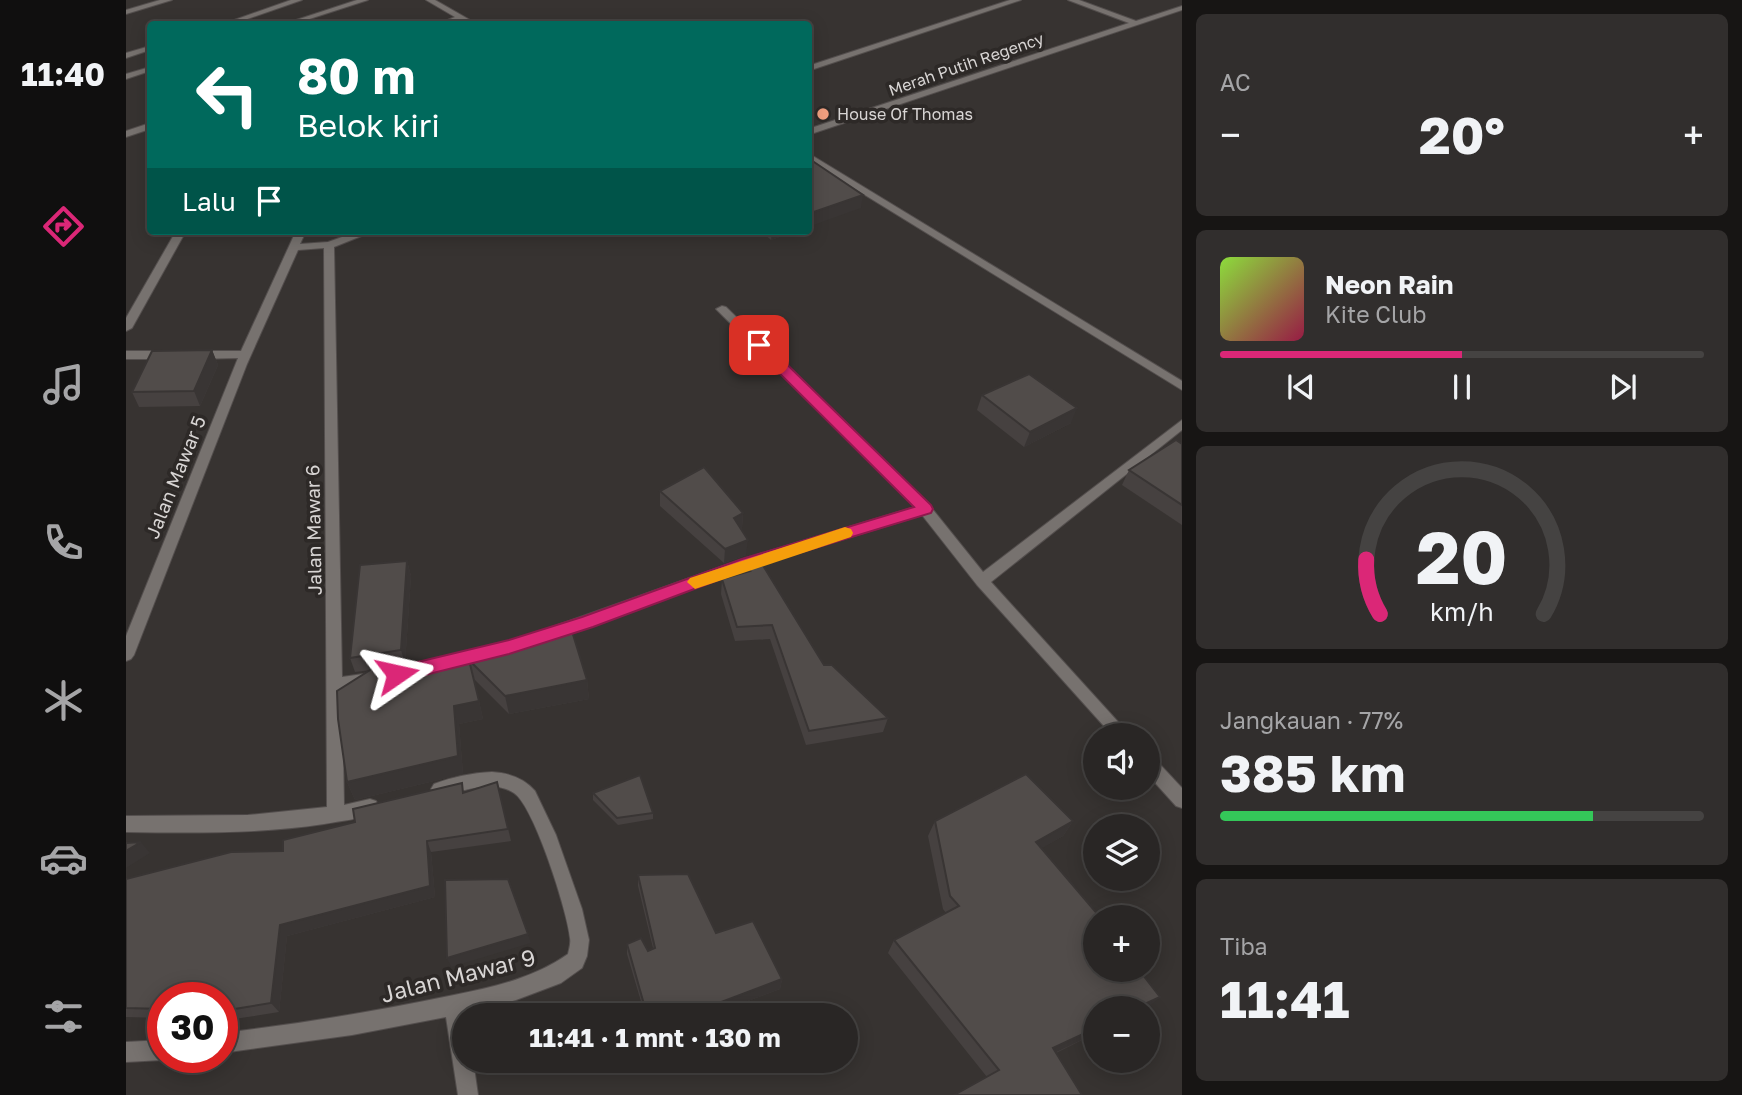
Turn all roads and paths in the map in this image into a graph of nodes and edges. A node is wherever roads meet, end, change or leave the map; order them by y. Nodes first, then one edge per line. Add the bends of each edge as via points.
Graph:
1 (168, 0) edge
2 (298, 0) edge
3 (364, 0) edge
4 (430, 0) edge
5 (1017, 0) edge
6 (1072, 0) edge
7 (1182, 8) edge
8 (126, 12) edge
9 (462, 17) junction
10 (236, 21) edge
11 (298, 21) edge
12 (450, 21) edge
13 (468, 21) edge
14 (1133, 22) junction
15 (147, 49) edge
16 (126, 56) edge
17 (812, 68) edge
18 (147, 70) edge
19 (126, 77) edge
20 (147, 127) edge
21 (812, 131) edge
22 (126, 134) edge
23 (812, 158) edge
24 (179, 235) edge
25 (300, 235) edge
26 (358, 235) edge
27 (330, 245) junction
28 (295, 247) junction
29 (722, 309) dead end
30 (126, 328) edge
31 (247, 354) junction
32 (126, 355) edge
33 (1182, 386) edge
34 (1182, 424) edge
35 (925, 509) junction
36 (982, 581) junction
37 (535, 639) edge
38 (126, 655) edge
39 (382, 677) edge
40 (334, 685) junction
41 (1111, 723) edge
42 (1160, 776) edge
43 (423, 793) edge
44 (1182, 800) edge
45 (386, 803) edge
46 (336, 815) junction
47 (126, 824) edge
48 (461, 1003) edge
49 (452, 1005) edge
50 (238, 1041) edge
51 (147, 1050) edge
52 (126, 1052) edge
53 (465, 1073) edge
54 (468, 1095) edge

1 - 8 street
2 - 10 street
3 - 11 street
4 - 9 street
5 - 17 street
6 - 14 street
7 - 14 street, Merah Putih Regency
9 - 12 street
9 - 13 street
14 - 21 street, Merah Putih Regency
15 - 16 street
18 - 19 street
20 - 22 street
23 - 33 street
24 - 30 street
25 - 28 street, Jalan Mawar 5
26 - 27 street
27 - 28 street
27 - 40 street, Jalan Mawar 6
28 - 31 street, Jalan Mawar 5
29 - 35 street
31 - 32 street
31 - 38 street, Jalan Mawar 5
34 - 36 street
35 - 36 street
35 - 37 street via 748,563
36 - 41 street
39 - 40 street
40 - 46 street, Jalan Mawar 6
42 - 44 street
43 - 48 street, Jalan Mawar 9 via 492,778 524,789 539,812 580,941 576,960 560,974
45 - 46 street
46 - 47 street via 225,826
49 - 50 street, Jalan Mawar 9
51 - 52 street
53 - 54 street

